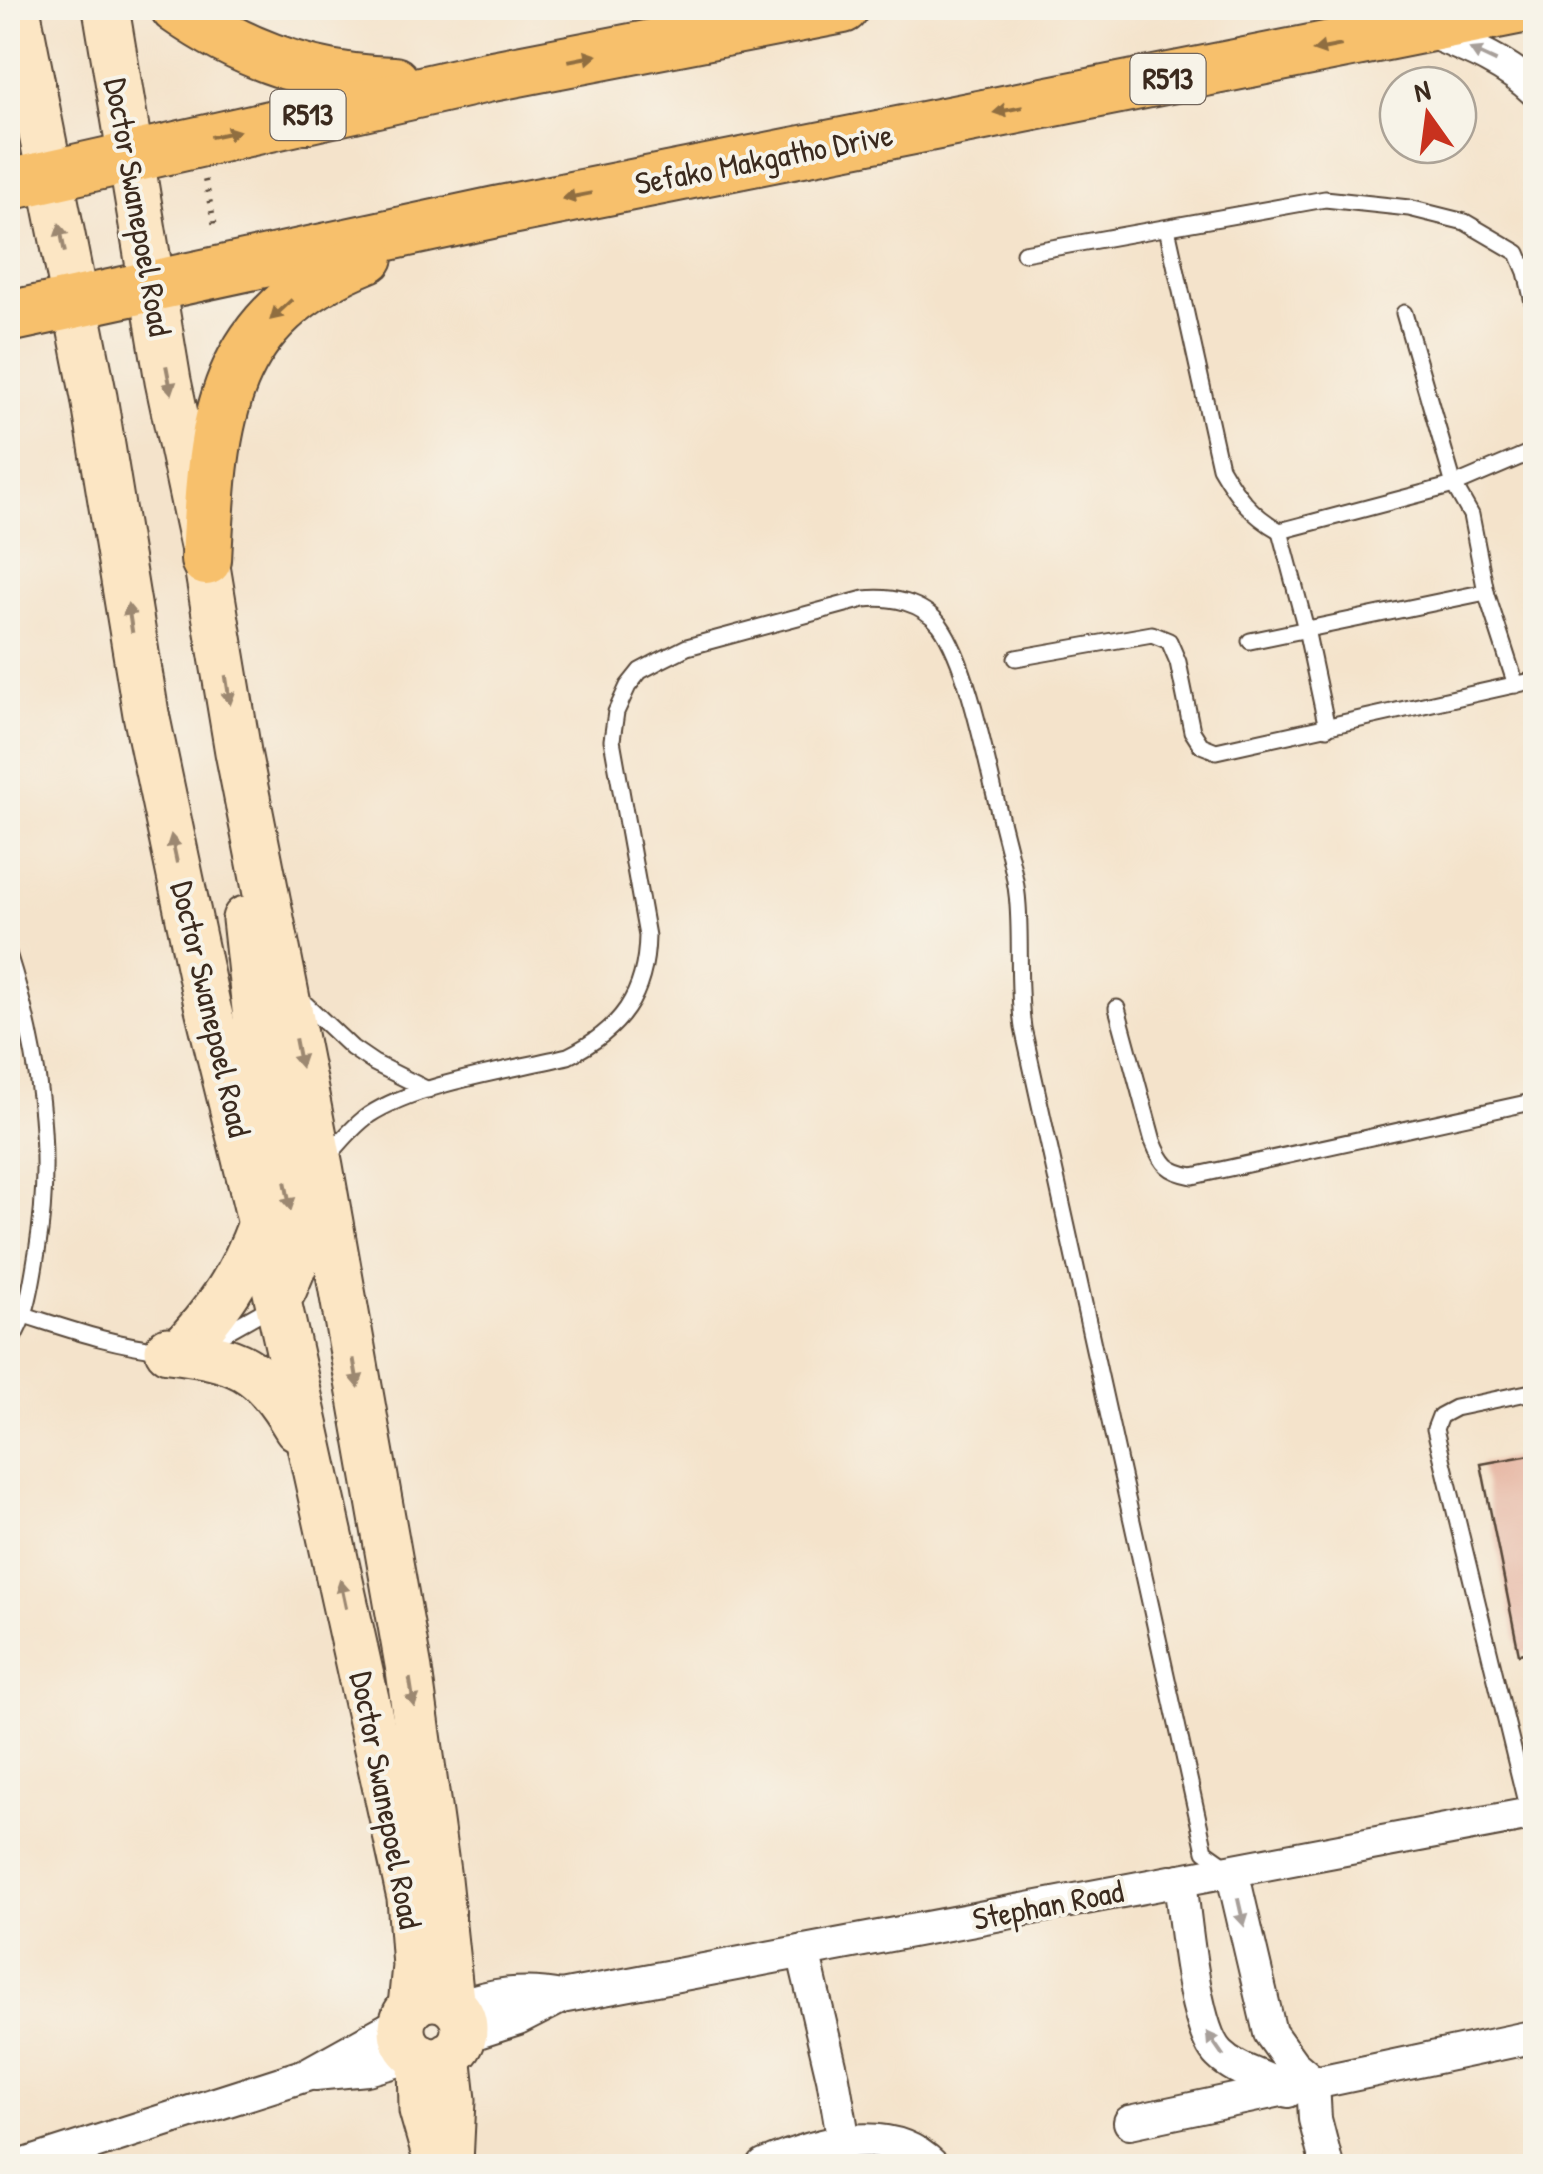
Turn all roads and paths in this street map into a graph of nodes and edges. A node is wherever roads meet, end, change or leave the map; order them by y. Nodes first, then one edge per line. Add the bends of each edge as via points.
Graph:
1 (17, 8) edge
2 (106, 8) edge
3 (176, 8) edge
4 (843, 8) edge
5 (1522, 8) edge
6 (1423, 29) junction
7 (487, 76) junction
8 (1536, 91) edge
9 (196, 140) junction
10 (130, 156) junction
11 (28, 180) edge
12 (496, 212) junction
13 (1167, 228) junction
14 (1024, 254) dead end
15 (224, 268) junction
16 (152, 284) junction
17 (75, 302) junction
18 (1404, 312) dead end
19 (1536, 314) edge
20 (8, 317) edge
21 (1536, 450) edge
22 (1454, 485) junction
23 (1280, 530) junction
24 (206, 560) junction
25 (1486, 592) junction
26 (1306, 629) junction
27 (1250, 640) dead end
28 (1016, 658) dead end
29 (1536, 680) edge
30 (1516, 685) junction
31 (1327, 728) junction
32 (238, 752) junction
33 (8, 953) edge
34 (284, 986) junction
35 (1117, 1008) dead end
36 (428, 1090) junction
37 (1536, 1101) edge
38 (320, 1166) junction
39 (261, 1224) junction
40 (277, 1303) junction
41 (8, 1310) edge
42 (26, 1316) junction
43 (8, 1348) edge
44 (175, 1349) junction
45 (1536, 1392) edge
46 (313, 1456) junction
47 (1532, 1814) edge
48 (1205, 1850) junction
49 (1232, 1870) junction
50 (1180, 1880) junction
51 (803, 1952) junction
52 (434, 2030) junction
53 (1536, 2036) edge
54 (1299, 2085) junction
55 (1130, 2122) dead end
56 (844, 2142) junction
57 (22, 2166) edge
58 (438, 2166) edge
59 (450, 2166) edge
60 (764, 2166) edge
61 (933, 2166) edge
62 (1327, 2166) edge

1 - 11 street, Doctor Swanepoel Road
2 - 10 street, Doctor Swanepoel Road
3 - 7 main road via 247,50 335,77 401,82
7 -> 4 main road, R513
5 - 6 main road, Sefako Makgatho Drive / R513
8 -> 6 street via 1502,64
6 -> 12 main road, Sefako Makgatho Drive / R513
9 -> 7 main road, R513
9 - 10 main road, R513
9 - 15 path
10 - 11 main road, R513
10 - 16 street, Doctor Swanepoel Road
17 -> 11 street, Doctor Swanepoel Road
12 - 15 main road, Sefako Makgatho Drive / R513
12 -> 24 main road via 343,268 303,290 263,328 234,374 220,415
13 - 14 lane
13 - 19 lane via 1325,199 1408,208 1465,222 1518,253
13 - 23 lane via 1220,467 1237,497
15 - 16 main road, Sefako Makgatho Drive / R513
16 - 17 main road, Sefako Makgatho Drive / R513
16 -> 24 street, Doctor Swanepoel Road
17 - 20 main road, Sefako Makgatho Drive / R513
39 -> 17 street, Doctor Swanepoel Road via 146,714
18 - 22 lane
21 - 22 lane
22 - 23 lane
22 - 25 lane via 1470,515
23 - 26 lane
24 -> 32 street, Doctor Swanepoel Road
25 - 26 lane
25 - 30 lane
26 - 27 lane
26 - 31 lane
28 - 31 lane via 1152,634 1169,641 1201,744 1216,752
29 - 30 lane
30 - 31 lane
32 - 34 street, Doctor Swanepoel Road
32 -> 40 street via 249,966 296,1248
33 - 42 lane via 26,1012 45,1153
34 - 36 lane via 352,1048
34 -> 38 street, Doctor Swanepoel Road
35 - 37 lane via 1153,1140 1173,1173 1194,1176
36 - 38 lane via 371,1114
36 - 48 lane via 568,1056 590,1046 638,996 647,936 612,740 616,712 640,671 687,648 864,599 886,596 939,624 978,726 1015,882 1023,1028
38 -> 52 street, Doctor Swanepoel Road via 411,1683 438,1879
39 - 40 street, Doctor Swanepoel Road
39 - 44 street via 232,1290
40 - 44 lane via 209,1342
40 - 46 street, Doctor Swanepoel Road
41 - 42 lane
42 - 43 lane
42 - 44 lane via 125,1346
44 - 46 street via 251,1370 269,1386
45 - 47 lane via 1455,1408 1440,1416 1436,1428
52 -> 46 street, Doctor Swanepoel Road via 415,1966 410,1898
47 - 49 street, Stephan Road
48 - 49 lane
48 - 50 lane
49 - 50 street, Stephan Road
49 -> 54 street via 1270,2033
50 - 51 street, Stephan Road
54 -> 50 street via 1217,2053 1191,1964
51 - 52 street, Stephan Road via 561,1997 486,1996
51 - 56 street
52 - 57 street, Stephan Road
52 - 58 street, Doctor Swanepoel Road via 422,2110
52 - 59 street, Doctor Swanepoel Road via 453,2100
53 - 54 street
54 - 55 street
54 - 62 street
56 - 60 street
56 - 61 street via 899,2143

